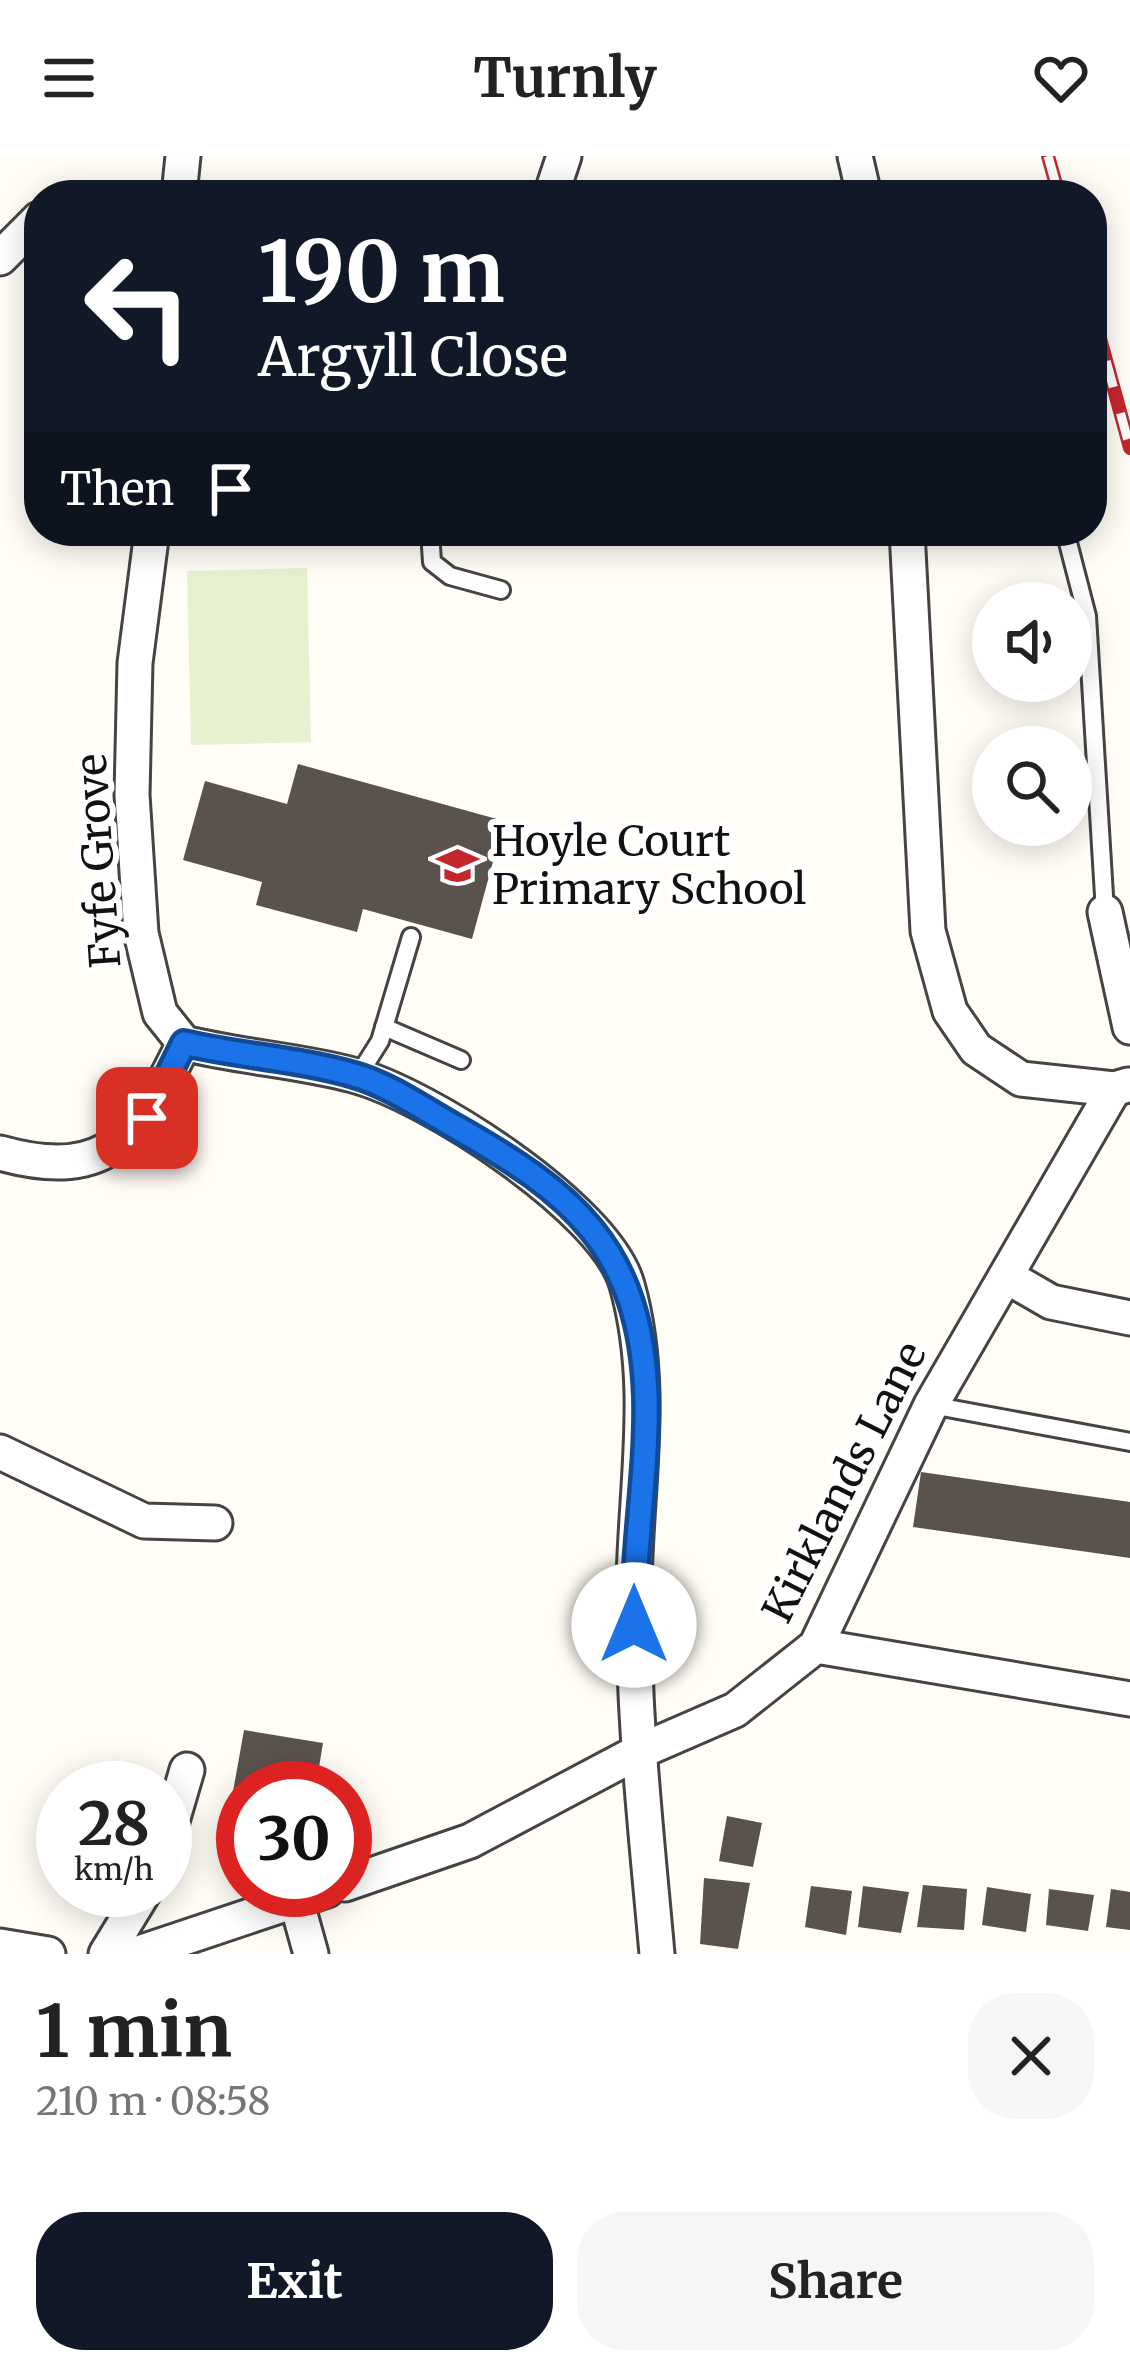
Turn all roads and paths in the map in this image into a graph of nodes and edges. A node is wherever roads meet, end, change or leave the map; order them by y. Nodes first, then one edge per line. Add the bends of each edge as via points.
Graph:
1 (24, 234) edge
2 (0, 258) edge
3 (150, 546) edge
4 (431, 546) edge
5 (908, 546) edge
6 (1069, 546) edge
7 (501, 590) dead end
8 (1106, 912) joint
9 (411, 937) dead end
10 (384, 1027) junction
11 (1130, 1028) edge
12 (184, 1043) junction
13 (461, 1060) dead end
14 (358, 1076) junction
15 (1122, 1087) edge
16 (0, 1153) edge
17 (1006, 1276) junction
18 (1130, 1318) edge
19 (931, 1405) junction
20 (1130, 1442) edge
21 (0, 1452) edge
22 (215, 1523) dead end
23 (816, 1646) junction
24 (1130, 1699) edge
25 (636, 1754) junction
26 (372, 1874) edge
27 (129, 1917) edge
28 (246, 1917) edge
29 (312, 1917) edge
30 (0, 1946) edge
31 (48, 1954) edge
32 (106, 1954) edge
33 (136, 1954) edge
34 (311, 1954) edge
35 (657, 1954) edge

1 - 2 street
3 - 12 street, Fyfe Grove via 135,663 141,933 160,1013
4 - 7 lane via 432,562 450,575
5 - 15 street via 928,931 950,1011 976,1049 1021,1078
6 - 8 lane via 1088,616
8 - 11 street
9 - 10 lane
10 - 13 lane
10 - 14 lane
12 - 14 street
12 - 16 street via 147,1118 119,1144 62,1166
14 - 25 street via 556,1190 626,1280 646,1396 634,1581
15 - 17 street, Kirklands Lane
17 - 18 street via 1051,1302
17 - 19 street, Kirklands Lane
19 - 20 lane
19 - 23 street, Kirklands Lane
21 - 22 street via 144,1521
23 - 24 street
23 - 25 street, Kirklands Lane via 735,1710
25 - 26 street, Kirklands Lane via 470,1840
25 - 35 street
27 - 32 street
28 - 33 street
29 - 34 street
30 - 31 street

